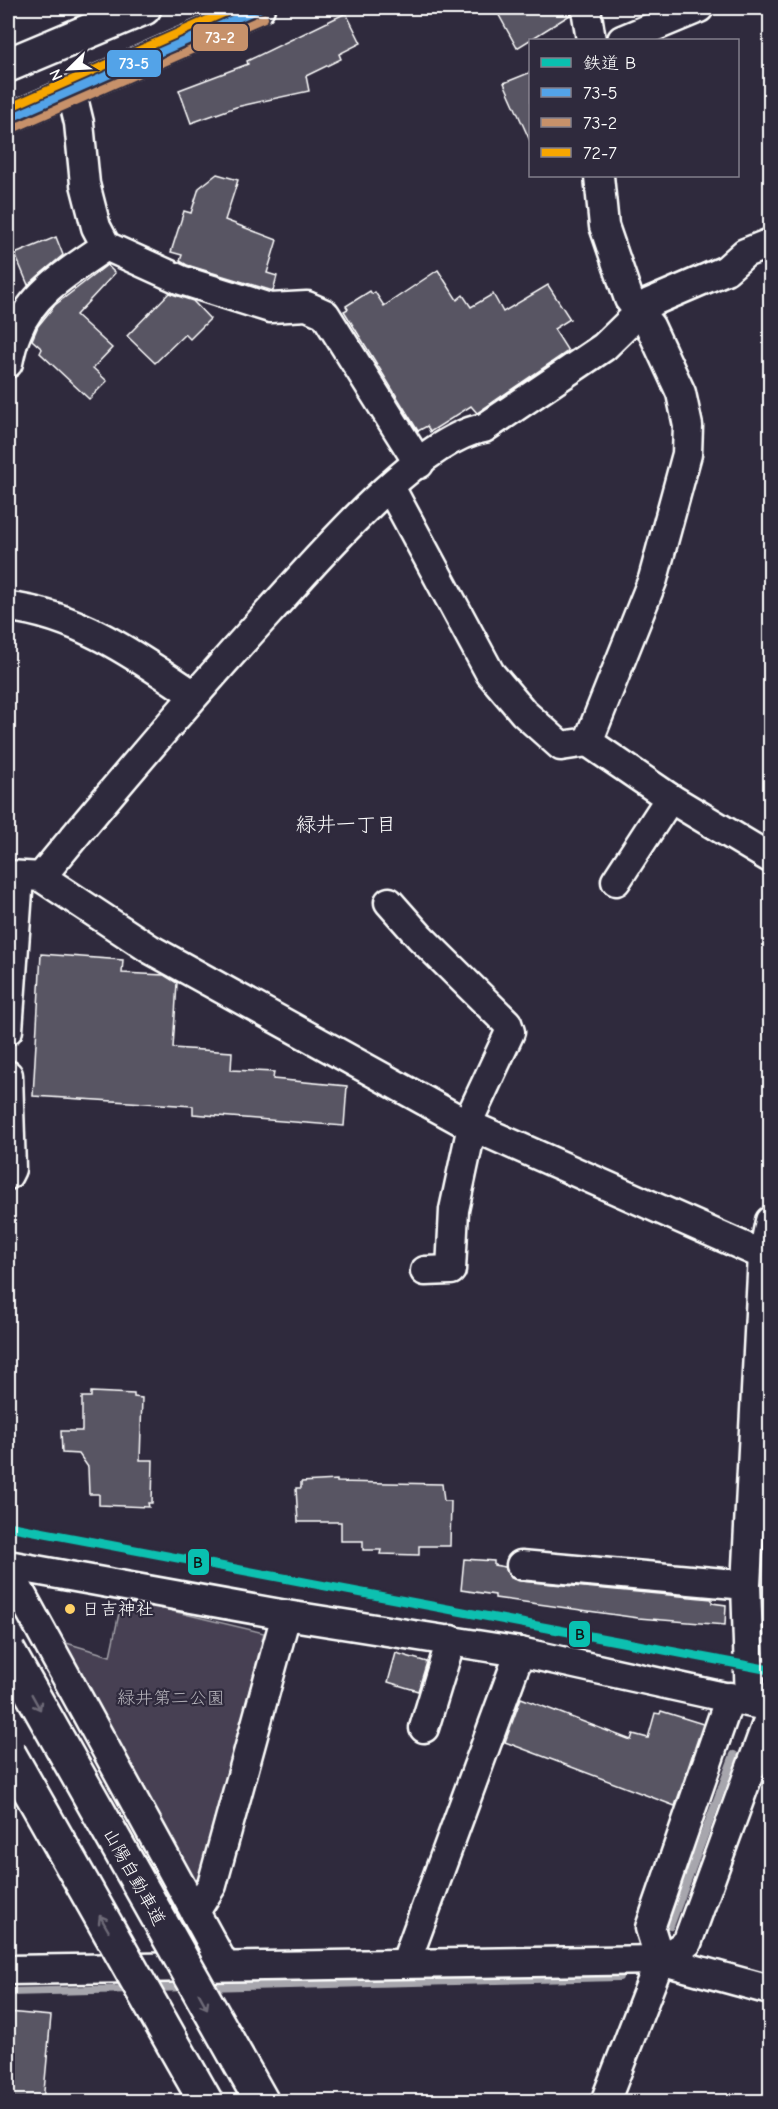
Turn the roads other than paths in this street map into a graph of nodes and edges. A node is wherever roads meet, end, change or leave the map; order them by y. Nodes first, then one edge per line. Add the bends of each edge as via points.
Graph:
1 (144, 8) edge
2 (260, 8) edge
3 (586, 8) edge
4 (699, 8) edge
5 (591, 39) edge
6 (624, 39) edge
7 (8, 65) edge
8 (71, 90) junction
9 (8, 119) edge
10 (599, 177) edge
11 (771, 243) edge
12 (106, 246) junction
13 (638, 312) junction
14 (8, 363) edge
15 (419, 464) junction
16 (390, 487) junction
17 (8, 607) edge
18 (194, 695) junction
19 (588, 742) junction
20 (670, 798) junction
21 (771, 858) edge
22 (22, 876) edge
23 (616, 881) dead end
24 (389, 902) dead end
25 (8, 1030) edge
26 (8, 1076) edge
27 (469, 1125) junction
28 (8, 1175) edge
29 (771, 1221) edge
30 (767, 1256) edge
31 (425, 1271) dead end
32 (8, 1564) edge
33 (520, 1565) dead end
34 (8, 1570) edge
35 (746, 1585) junction
36 (286, 1615) junction
37 (451, 1640) junction
38 (8, 1651) edge
39 (520, 1652) junction
40 (755, 1705) edge
41 (424, 1728) dead end
42 (8, 1752) edge
43 (195, 1912) junction
44 (660, 1960) junction
45 (406, 1962) junction
46 (224, 1965) junction
47 (8, 1970) edge
48 (771, 1990) edge
49 (206, 2102) edge
50 (262, 2102) edge
51 (605, 2102) edge

1 - 7 highway
2 - 8 street
3 - 5 street
4 - 6 street
8 - 9 street
8 - 12 street via 79,123 85,184 96,226
10 - 13 street via 604,226 629,299
11 - 13 street via 745,253 726,270 649,303
12 - 14 street via 53,283 30,309 17,330
12 - 15 street via 181,280 270,308 307,306 325,314
13 - 15 street via 604,347 579,365 484,428 466,431
13 - 19 street via 650,326 681,393 687,454 653,579
15 - 16 street
16 - 18 street via 345,529
16 - 19 street via 490,673 524,713 561,746
17 - 18 street via 33,609 122,646
18 - 22 street
19 - 20 street
20 - 21 street
20 - 23 street
22 - 25 street
22 - 27 street
24 - 27 street via 507,1023 510,1032
26 - 28 street
27 - 30 street
27 - 31 street via 454,1210 451,1270
29 - 30 street
30 - 35 street
32 - 36 street
33 - 35 street
34 - 43 street
35 - 40 street
36 - 37 street
36 - 43 street via 212,1885
37 - 39 street
37 - 41 street
38 -> 50 highway, 山陽自動車道, bridge
39 - 40 street
39 - 45 street
40 - 44 street via 687,1943
40 - 44 street via 650,1928
49 -> 42 highway, bridge
43 - 46 street
44 - 45 street
44 - 48 street
44 - 51 street
45 - 46 street
46 - 47 street

